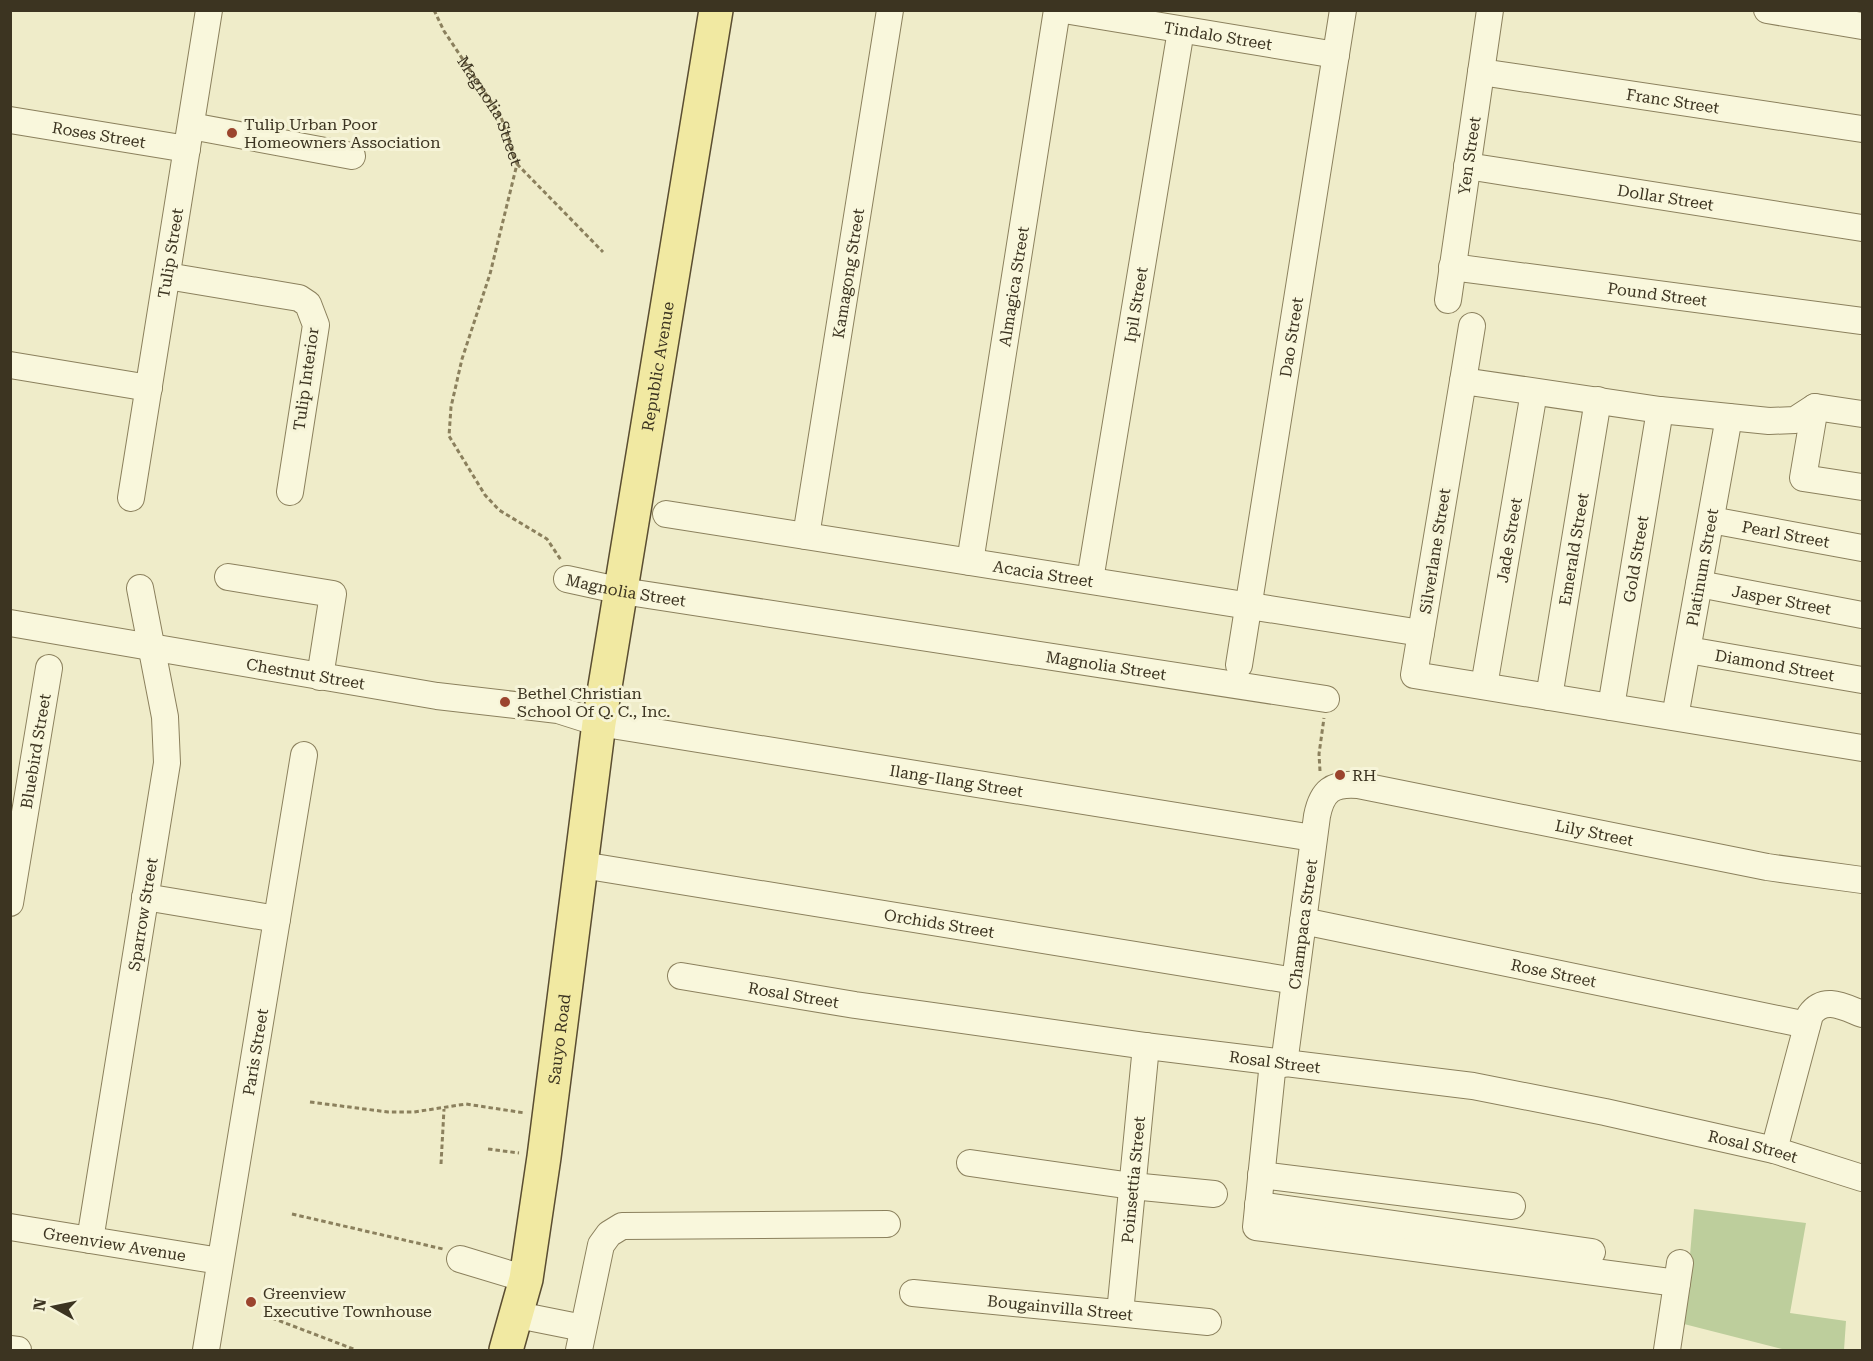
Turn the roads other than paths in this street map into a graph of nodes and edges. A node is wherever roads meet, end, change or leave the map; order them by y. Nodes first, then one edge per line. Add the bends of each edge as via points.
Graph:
1 (209, 10) edge
2 (716, 10) edge
3 (890, 10) edge
4 (1057, 10) edge
5 (1064, 10) edge
6 (1344, 10) edge
7 (1490, 10) edge
8 (1767, 10) edge
9 (1863, 26) edge
10 (1181, 30) junction
11 (1336, 55) junction
12 (1481, 72) junction
13 (10, 120) edge
14 (1863, 129) edge
15 (189, 138) junction
16 (352, 156) dead end
17 (1467, 166) junction
18 (1863, 228) edge
19 (1452, 267) junction
20 (167, 276) junction
21 (1448, 300) dead end
22 (1863, 321) edge
23 (1472, 326) dead end
24 (10, 365) edge
25 (1463, 381) junction
26 (149, 388) junction
27 (1533, 392) junction
28 (1598, 400) junction
29 (1815, 407) junction
30 (1660, 410) junction
31 (1863, 414) edge
32 (1729, 417) junction
33 (1863, 487) edge
34 (290, 492) dead end
35 (131, 498) dead end
36 (666, 514) dead end
37 (1710, 520) junction
38 (807, 536) junction
39 (1863, 548) edge
40 (969, 562) junction
41 (228, 577) dead end
42 (567, 579) road end
43 (1090, 580) junction
44 (1699, 584) junction
45 (140, 588) dead end
46 (622, 591) junction
47 (1249, 606) junction
48 (1863, 615) edge
49 (10, 623) edge
50 (1421, 633) junction
51 (152, 648) junction
52 (1688, 650) junction
53 (1239, 664) dead end
54 (49, 668) dead end
55 (320, 677) junction
56 (1863, 680) edge
57 (1484, 686) junction
58 (1549, 697) junction
59 (1326, 699) road end
60 (1611, 707) junction
61 (1675, 717) junction
62 (599, 723) junction
63 (1863, 748) edge
64 (304, 755) dead end
65 (1329, 788) joint
66 (1313, 838) junction
67 (582, 865) junction
68 (1863, 880) edge
69 (145, 897) junction
70 (10, 903) edge
71 (277, 919) junction
72 (1303, 921) junction
73 (681, 976) dead end
74 (1295, 981) junction
75 (1863, 1014) edge
76 (1807, 1025) junction
77 (1146, 1046) junction
78 (1278, 1063) junction
79 (1774, 1150) junction
80 (970, 1163) dead end
81 (1261, 1175) junction
82 (1863, 1178) edge
83 (1132, 1186) junction
84 (1214, 1194) dead end
85 (1512, 1206) dead end
86 (887, 1224) dead end
87 (10, 1227) edge
88 (90, 1240) junction
89 (1481, 1247) junction
90 (1592, 1252) dead end
91 (459, 1259) road end
92 (220, 1261) junction
93 (526, 1279) junction
94 (914, 1293) dead end
95 (1120, 1313) junction
96 (518, 1315) junction
97 (1208, 1322) dead end
98 (581, 1339) edge
99 (10, 1349) edge
100 (18, 1350) edge
101 (206, 1350) edge
102 (506, 1350) edge
103 (1667, 1350) edge

1 - 15 street, Tulip Street
2 - 46 main road, Republic Avenue
3 - 38 street, Kamagong Street
4 - 40 street, Almagica Street
5 - 10 street, Tindalo Street
6 - 11 street, Dao Street
7 - 12 street, Yen Street
8 - 9 street
10 - 11 street, Tindalo Street
10 - 43 street, Ipil Street
11 - 47 street, Dao Street
12 - 14 street, Franc Street
12 - 17 street, Yen Street
13 - 15 street, Roses Street
15 - 16 street, Roses Street
15 - 20 street, Tulip Street
17 - 18 street, Dollar Street
17 - 19 street, Yen Street
19 - 21 street, Yen Street
19 - 22 street, Pound Street
20 - 26 street, Tulip Street
20 - 34 street, Tulip Interior via 299,298 308,304 316,325
23 - 25 street
24 - 26 street
25 - 27 street
25 - 50 street, Silverlane Street
26 - 35 street, Tulip Street
27 - 28 street
27 - 57 street, Jade Street
28 - 30 street
28 - 58 street, Emerald Street
29 - 31 street
29 - 32 street via 1795,420 1779,422
29 - 33 street via 1803,478
30 - 32 street
30 - 60 street, Gold Street
32 - 37 street, Platinum Street
36 - 38 street, Acacia Street
37 - 39 street, Pearl Street
37 - 44 street, Platinum Street
38 - 40 street, Acacia Street
40 - 43 street, Acacia Street
41 - 55 street via 333,594
42 - 46 street, Magnolia Street
43 - 47 street, Acacia Street
44 - 48 street, Jasper Street
44 - 52 street, Platinum Street
45 - 51 street, Sparrow Street
46 - 59 street, Magnolia Street
46 - 62 main road, Republic Avenue
47 - 50 street, Acacia Street
47 - 53 street, Dao Street
49 - 51 street, Chestnut Street
50 - 57 street, Silverlane Street via 1414,675
51 - 55 street, Chestnut Street
51 - 69 street, Sparrow Street via 167,748
52 - 56 street, Diamond Street
52 - 61 street, Platinum Street
54 - 70 street, Bluebird Street
55 - 62 street, Chestnut Street via 558,710
57 - 58 street, Silverlane Street
58 - 60 street, Silverlane Street
60 - 61 street, Silverlane Street
61 - 63 street, Silverlane Street
62 - 66 street, Ilang-Ilang Street
62 - 67 main road, Sauyo Road
64 - 71 street, Paris Street
65 - 66 street, Champaca Street via 1321,800
65 - 68 street, Lily Street via 1358,785 1767,867
66 - 72 street, Champaca Street
67 - 74 street, Orchids Street
67 - 93 main road, Sauyo Road
69 - 71 street
69 - 88 street, Sparrow Street
71 - 92 street, Paris Street
72 - 74 street, Champaca Street
72 - 76 street, Rose Street
73 - 77 street, Rosal Street
74 - 78 street, Champaca Street
75 - 76 street via 1823,1004 1816,1007
76 - 79 street
77 - 78 street, Rosal Street
77 - 83 street, Poinsettia Street
78 - 79 street, Rosal Street via 1473,1086
78 - 81 street, Champaca Street
79 - 82 street, Rosal Street
80 - 83 street
81 - 85 street
81 - 89 street, Champaca Street via 1257,1216
83 - 84 street
83 - 95 street, Poinsettia Street
86 - 98 street via 622,1226 601,1245
87 - 88 street, Greenview Avenue
88 - 92 street, Greenview Avenue
89 - 90 street
89 - 103 street via 1679,1273
91 - 93 street
92 - 101 street, Paris Street
93 - 96 main road, Sauyo Road
94 - 95 street, Bougainvilla Street
95 - 97 street, Bougainvilla Street
96 - 98 street
96 - 102 main road, Sauyo Road
99 - 100 street

